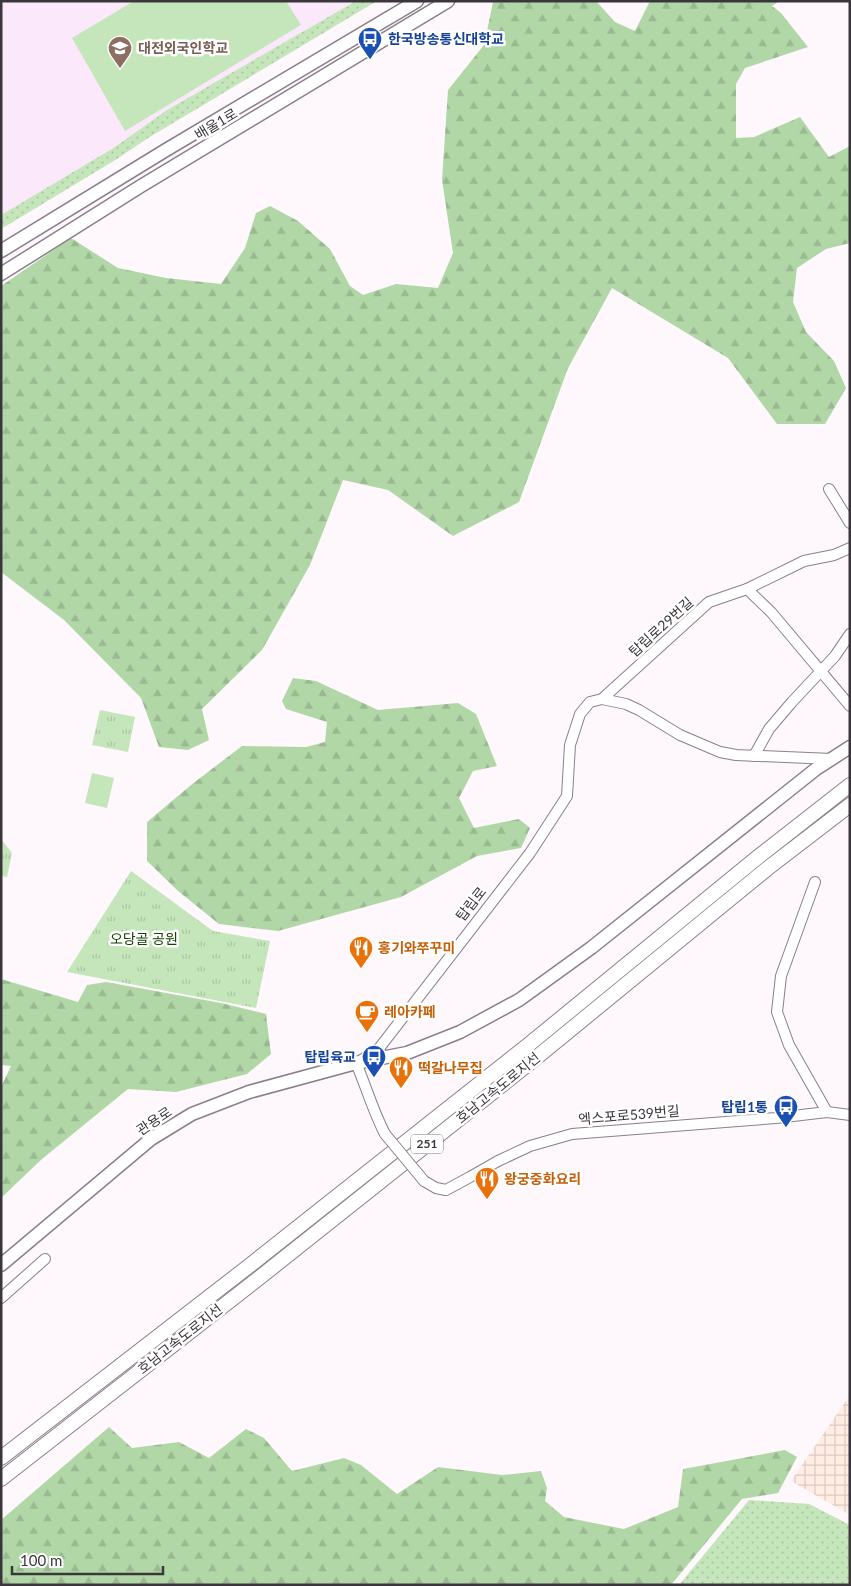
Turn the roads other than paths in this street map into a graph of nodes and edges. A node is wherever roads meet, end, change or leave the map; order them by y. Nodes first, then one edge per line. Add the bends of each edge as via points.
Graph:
1 (448, 1) edge
2 (414, 2) edge
3 (1, 251) edge
4 (1, 274) edge
5 (829, 489) dead end
6 (850, 523) edge
7 (850, 548) edge
8 (747, 589) junction
9 (850, 634) edge
10 (821, 671) junction
11 (602, 699) junction
12 (850, 706) edge
13 (850, 747) edge
14 (754, 756) junction
15 (832, 759) junction
16 (850, 785) edge
17 (850, 805) edge
18 (815, 882) dead end
19 (356, 1063) junction
20 (827, 1112) junction
21 (850, 1115) edge
22 (45, 1260) dead end
23 (1, 1265) edge
24 (1, 1298) edge
25 (1, 1458) edge
26 (1, 1479) edge

1 - 4 main road, 배울1로
2 - 3 main road, 배울1로
5 - 6 street
7 - 8 street, 탑립로29번길 via 804,561
8 - 10 street
8 - 11 street, 탑립로29번길 via 709,602
9 - 10 street
10 - 12 street
10 - 14 street via 769,729
11 - 14 street via 626,704 680,735 720,752
11 - 19 street, 탑립로 via 590,702 580,714 570,745 567,796 530,853 377,1051
13 - 15 main road
14 - 15 street
15 - 19 main road via 591,948 519,1000 460,1032 408,1053
16 - 25 highway, 호남고속도로지선 / 251 via 527,1046
17 - 26 highway, 호남고속도로지선 / 251 via 274,1266
18 - 20 street via 781,976 777,1012 789,1045
19 - 20 street, 엑스포로539번길, bridge via 385,1134 424,1181 446,1190 498,1160 530,1146 572,1134
19 - 23 main road, 관용로 via 249,1092 192,1114 151,1139
20 - 21 street, 엑스포로539번길
22 - 24 street

